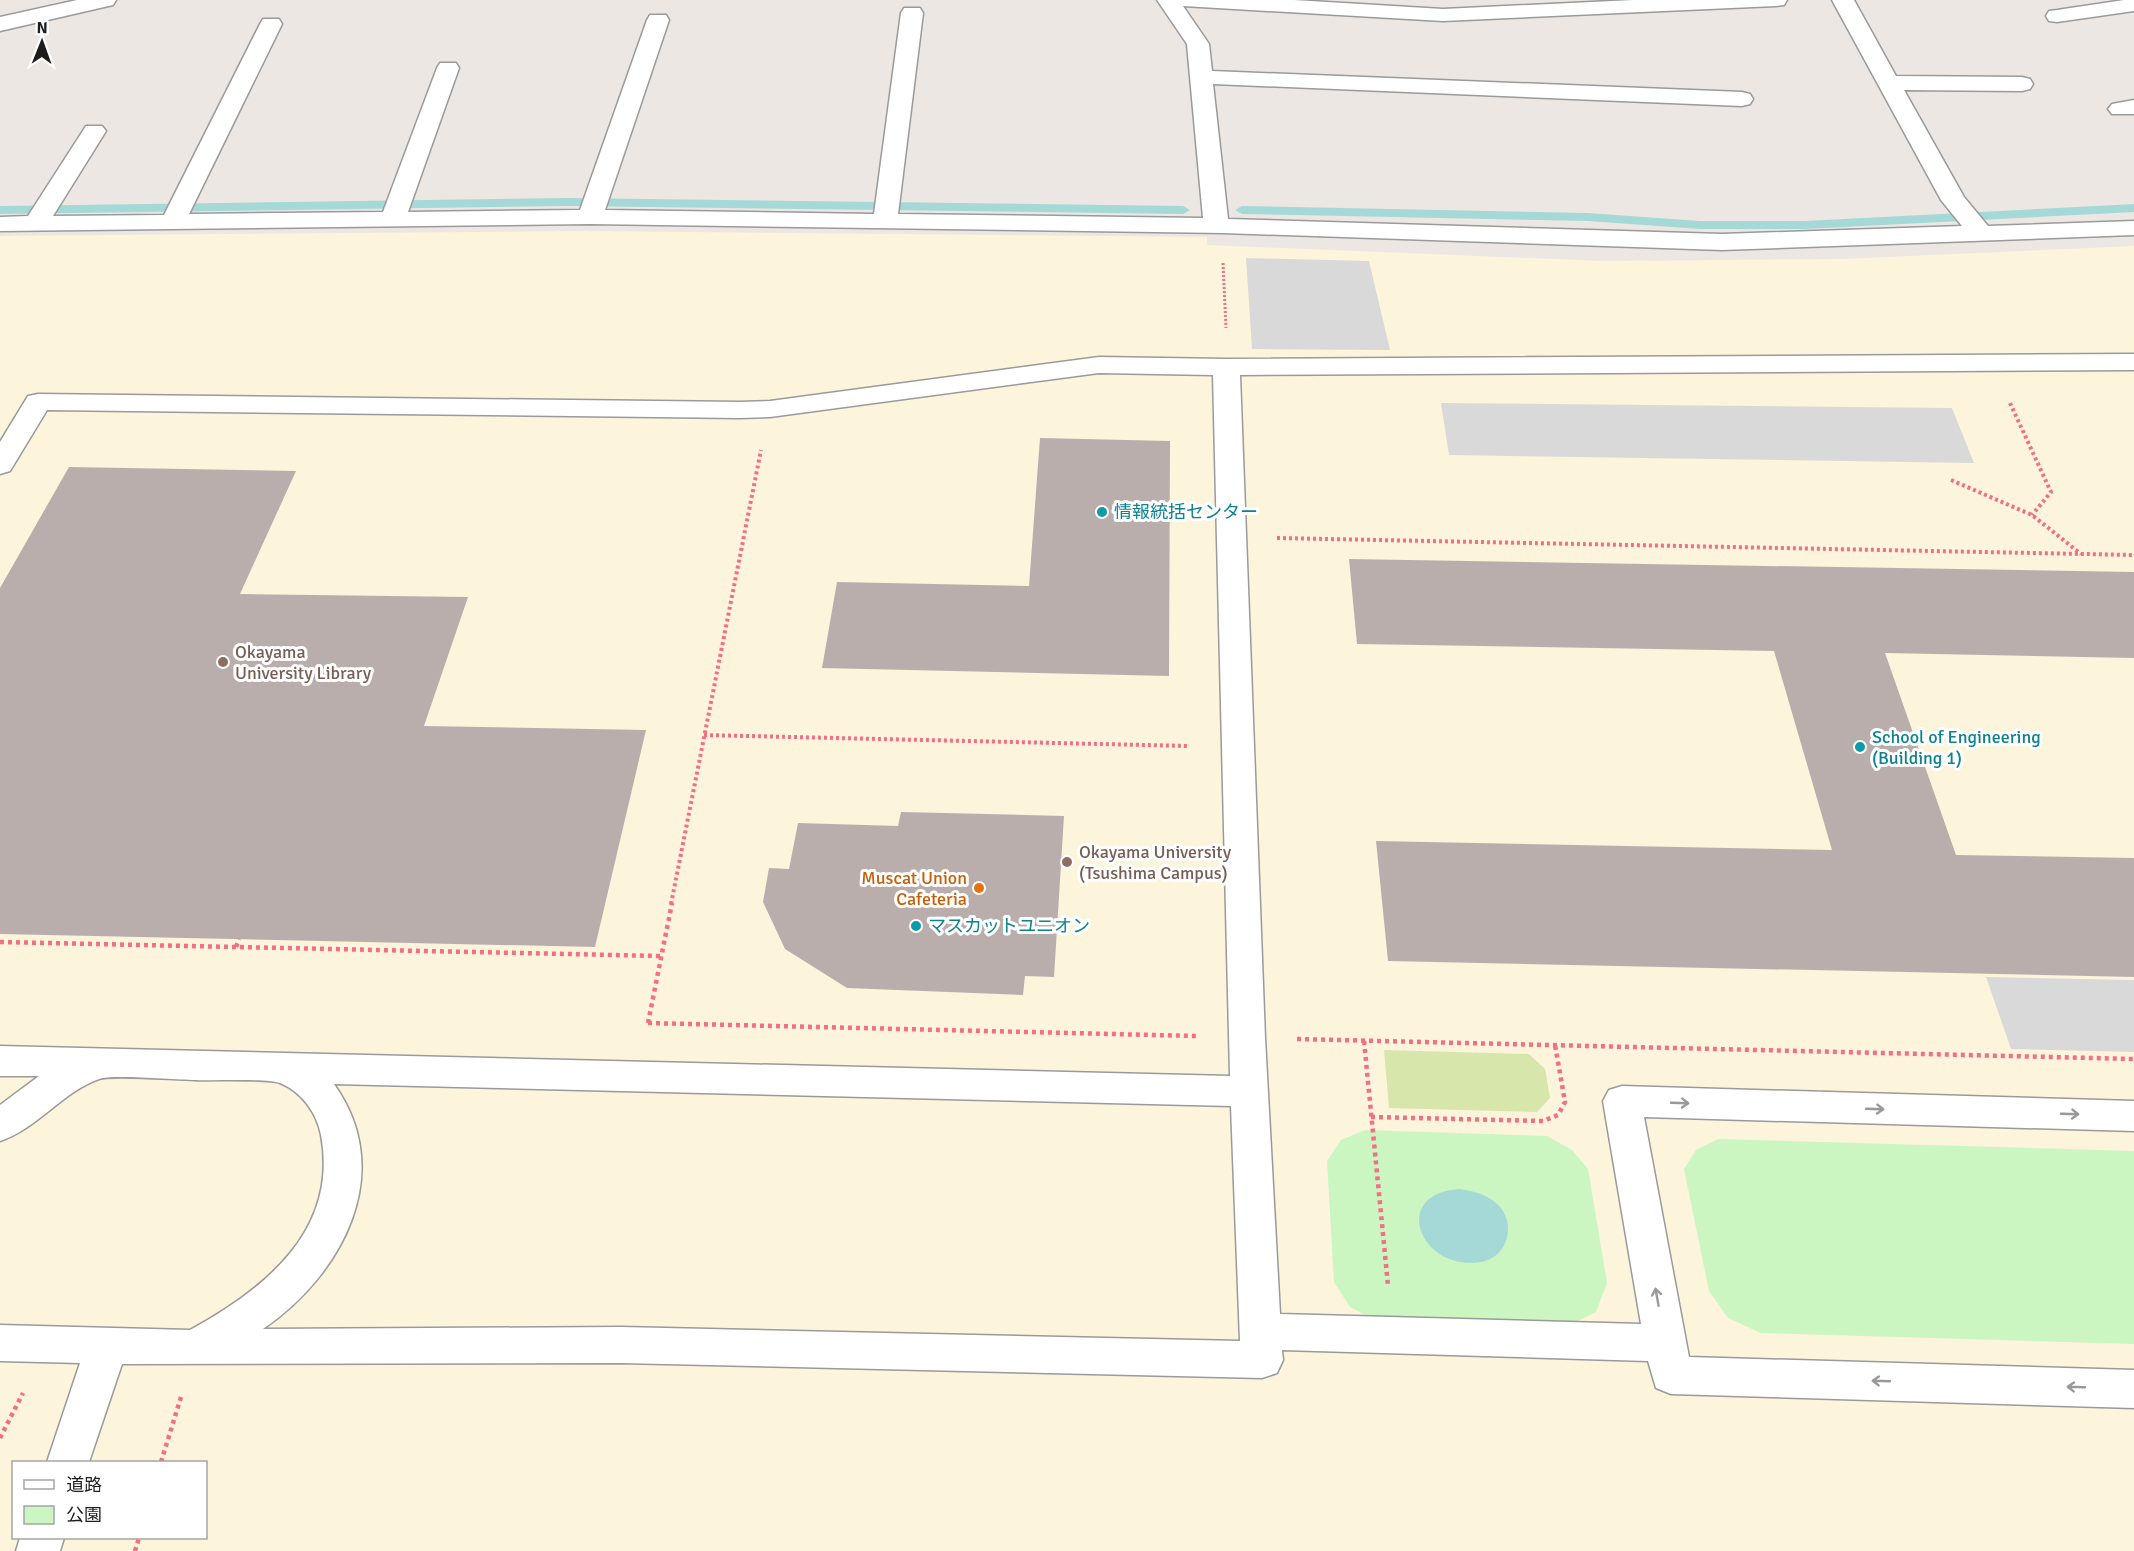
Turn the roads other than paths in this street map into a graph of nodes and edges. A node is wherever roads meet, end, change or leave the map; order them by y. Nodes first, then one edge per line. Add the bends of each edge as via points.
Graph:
1 (105, 0) edge
2 (1168, 0) edge
3 (1182, 0) edge
4 (1776, 0) edge
5 (1843, 0) edge
6 (2134, 5) edge
7 (912, 13) dead end
8 (2057, 16) dead end
9 (658, 20) dead end
10 (0, 24) edge
11 (271, 24) dead end
12 (448, 68) dead end
13 (1201, 77) junction
14 (1890, 83) junction
15 (2022, 84) dead end
16 (1742, 99) dead end
17 (94, 131) dead end
18 (593, 208) junction
19 (397, 210) junction
20 (886, 211) junction
21 (42, 214) junction
22 (177, 214) junction
23 (1972, 222) junction
24 (0, 224) edge
25 (1220, 226) junction
26 (2134, 228) edge
27 (2134, 362) edge
28 (1226, 367) junction
29 (0, 465) edge
30 (0, 1061) edge
31 (95, 1064) junction
32 (287, 1068) junction
33 (1250, 1091) junction
34 (2134, 1116) edge
35 (0, 1126) edge
36 (1260, 1331) junction
37 (0, 1343) edge
38 (1665, 1343) junction
39 (107, 1346) junction
40 (195, 1348) junction
41 (2134, 1389) edge
42 (68, 1461) edge

1 - 10 street
2 - 13 street via 1198,44
3 - 4 street via 1443,15
5 - 14 street
6 - 8 street
7 - 20 street
9 - 18 street
11 - 22 street
12 - 19 street
13 - 16 street
13 - 25 street
14 - 15 street
14 - 23 street via 1953,200
17 - 21 street
18 - 19 street
18 - 20 street
19 - 22 street
20 - 25 street
21 - 22 street
21 - 24 street
23 - 25 street via 1722,242
23 - 26 street
27 - 28 street
28 - 29 street via 1099,365 770,408 38,402
28 - 33 street
30 - 31 street
31 - 32 street
31 - 35 street via 45,1091
32 - 33 street
32 - 40 street via 315,1088 333,1111 345,1155 339,1205 313,1254 270,1300
33 - 36 street
38 -> 34 street via 1622,1101
36 - 38 street
36 - 40 street via 1262,1360 621,1345
37 - 39 street
41 -> 38 street via 1671,1375
39 - 40 street
39 - 42 street

